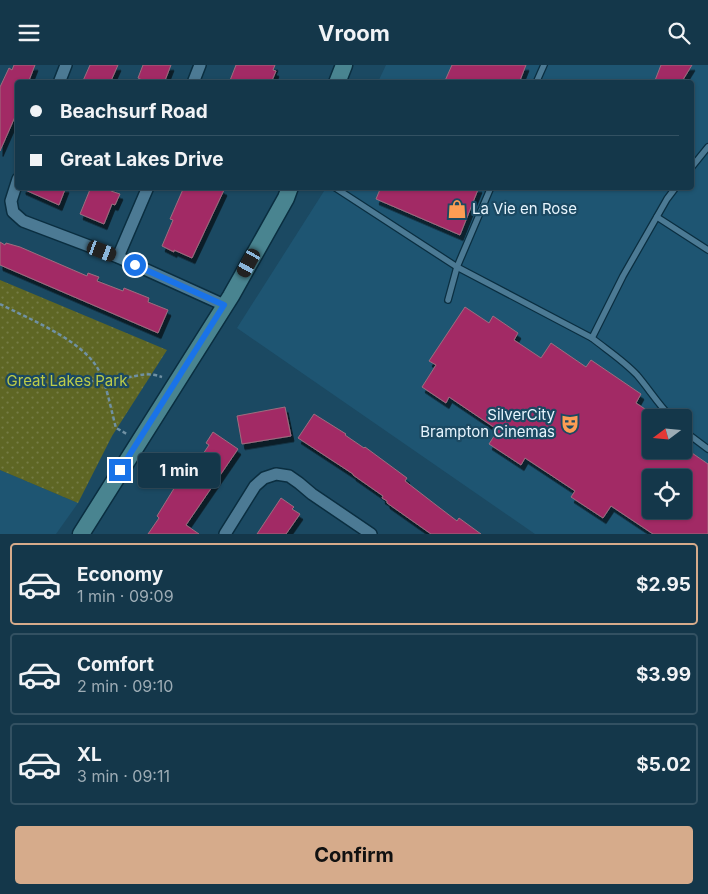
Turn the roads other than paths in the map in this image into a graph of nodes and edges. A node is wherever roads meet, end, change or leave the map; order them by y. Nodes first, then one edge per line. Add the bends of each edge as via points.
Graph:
1 (66, 65) edge
2 (200, 65) edge
3 (344, 65) edge
4 (544, 65) edge
5 (60, 80) edge
6 (194, 80) edge
7 (338, 80) edge
8 (537, 80) edge
9 (708, 147) edge
10 (694, 165) edge
11 (15, 187) edge
12 (147, 190) edge
13 (289, 190) edge
14 (339, 190) edge
15 (490, 190) edge
16 (674, 190) edge
17 (657, 217) junction
18 (708, 250) edge
19 (118, 257) junction
20 (457, 267) junction
21 (448, 300) dead end
22 (224, 305) junction
23 (592, 338) junction
24 (664, 409) edge
25 (692, 437) edge
26 (708, 449) edge
27 (81, 534) edge
28 (225, 534) edge
29 (372, 534) edge

1 - 5 street
2 - 6 street
3 - 7 street
4 - 8 lane
9 - 10 lane
11 - 19 street via 10,201 13,212 24,221
12 - 19 street
13 - 22 street
14 - 20 lane
15 - 20 lane
16 - 17 lane
17 - 18 lane
17 - 23 lane
19 - 22 street
20 - 21 lane
20 - 23 lane
22 - 27 street
23 - 24 lane via 637,375
25 - 26 lane
28 - 29 street via 254,486 276,474 289,476

